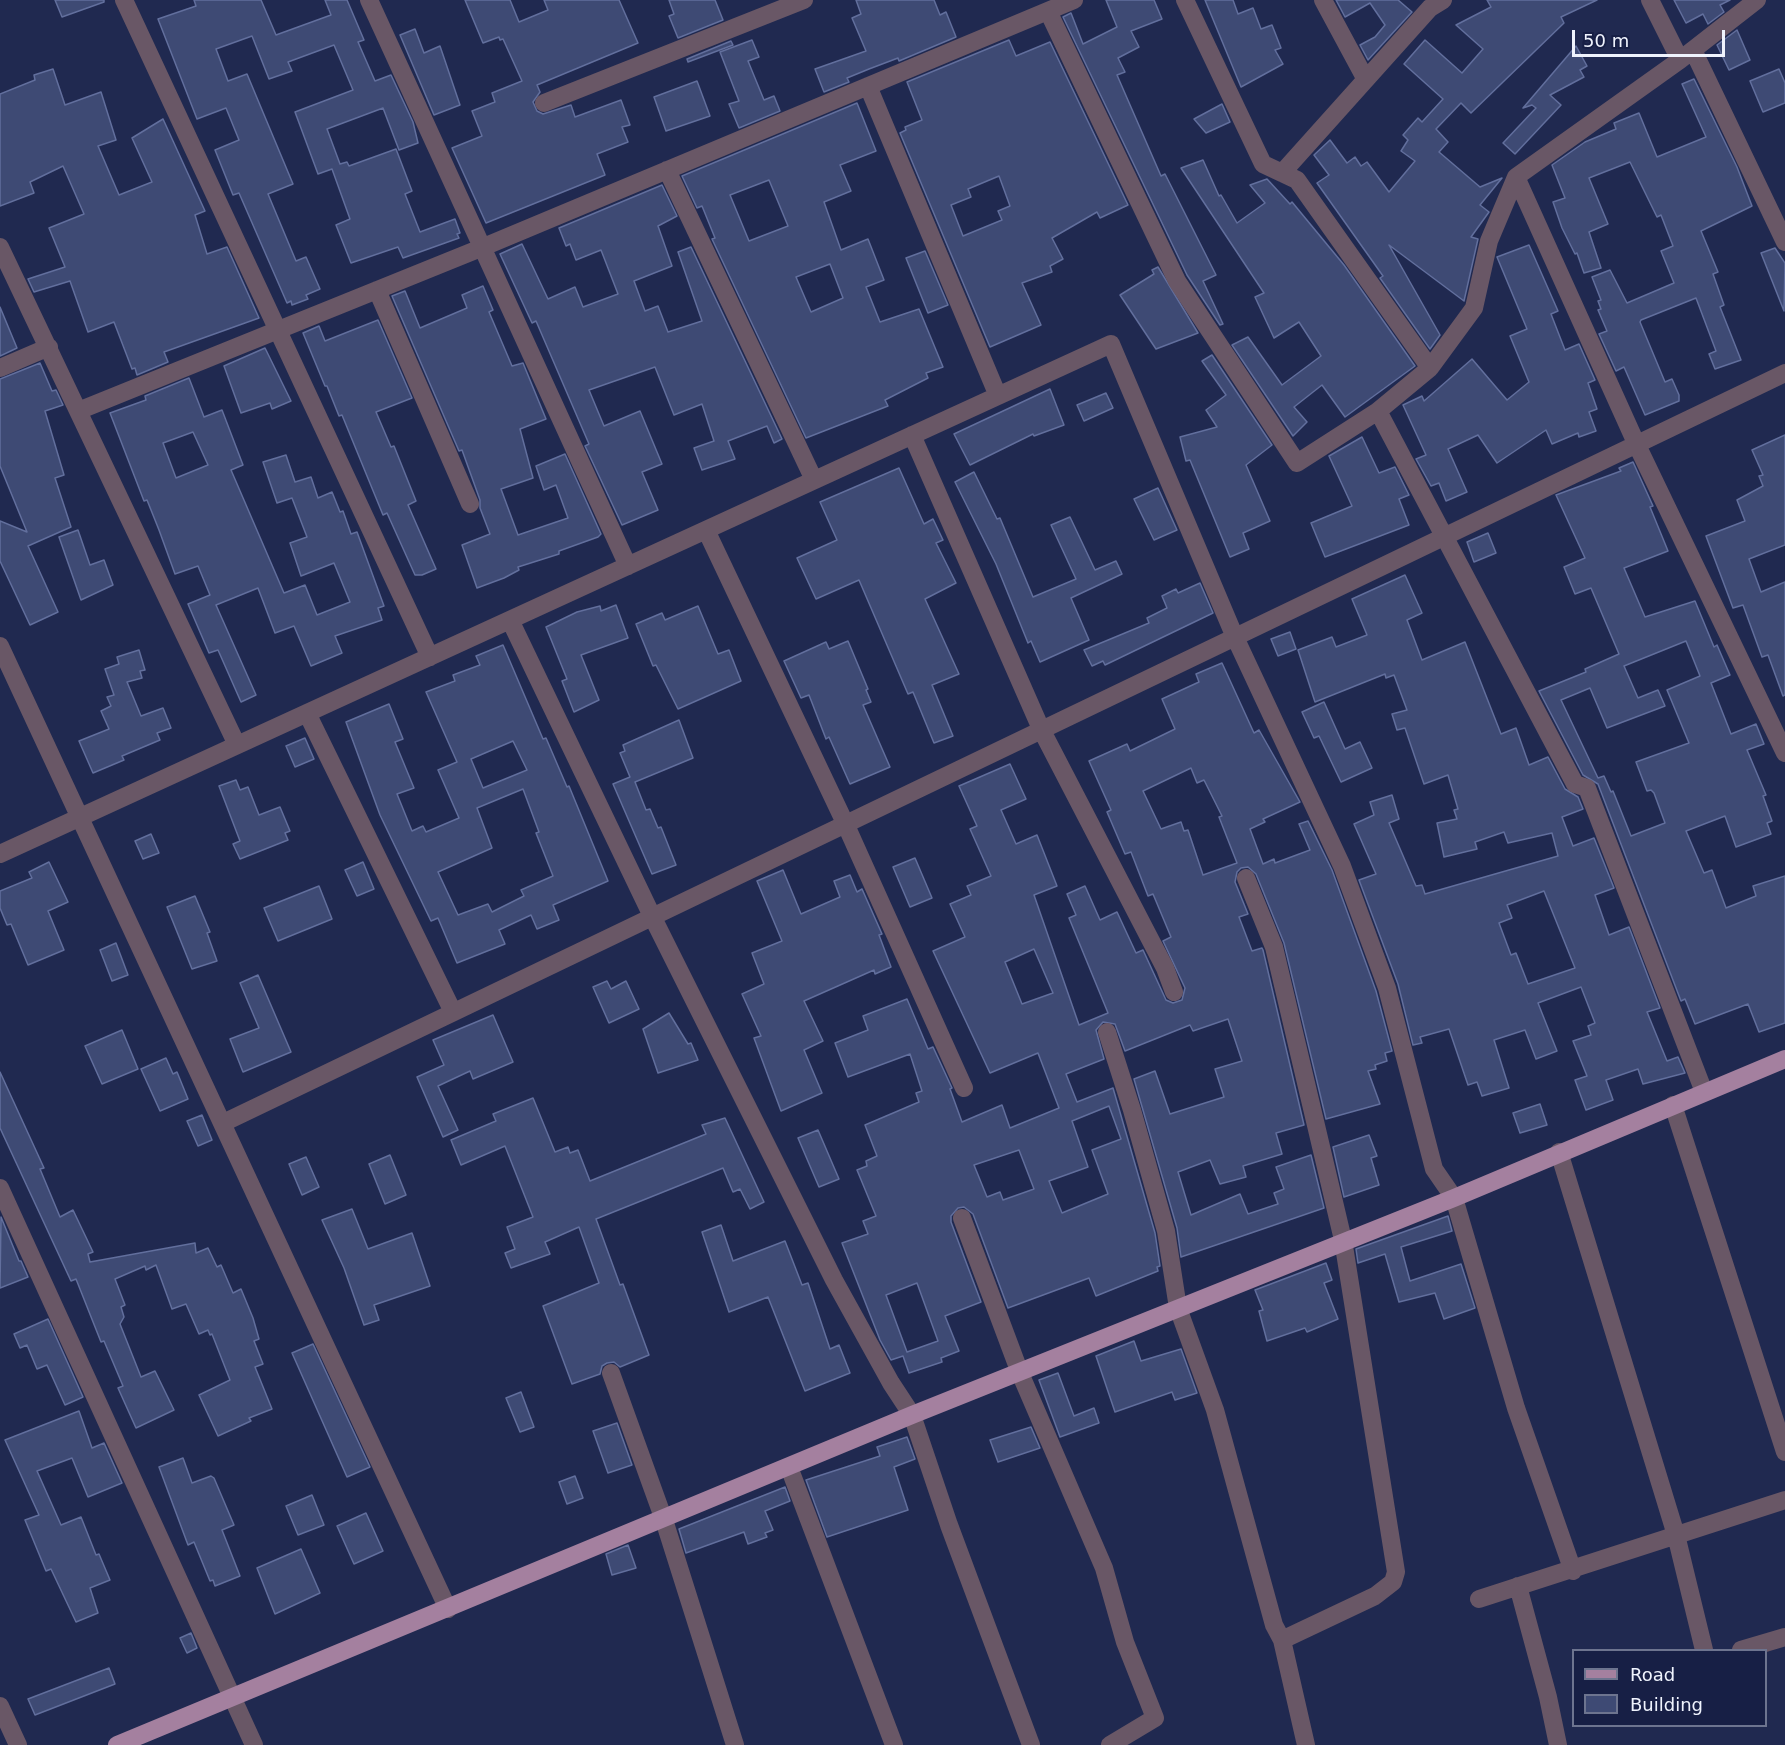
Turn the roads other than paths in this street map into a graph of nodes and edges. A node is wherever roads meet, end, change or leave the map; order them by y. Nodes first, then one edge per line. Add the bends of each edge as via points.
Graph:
1 (124, 0) edge
2 (369, 0) edge
3 (804, 0) edge
4 (1074, 0) edge
5 (1185, 0) edge
6 (1323, 0) edge
7 (1443, 0) edge
8 (1650, 0) edge
9 (1757, 0) edge
10 (1048, 11) junction
11 (1686, 55) junction
12 (1365, 78) junction
13 (868, 86) junction
14 (544, 103) dead end
15 (667, 170) junction
16 (1282, 173) junction
17 (1516, 177) junction
18 (1785, 242) edge
19 (0, 247) edge
20 (481, 248) junction
21 (376, 290) junction
22 (277, 328) junction
23 (49, 347) junction
24 (0, 368) edge
25 (1430, 368) junction
26 (1785, 373) edge
27 (998, 396) junction
28 (78, 411) junction
29 (1378, 411) junction
30 (912, 435) junction
31 (1636, 442) junction
32 (814, 480) junction
33 (470, 504) dead end
34 (706, 530) junction
35 (1444, 534) junction
36 (628, 566) junction
37 (510, 620) junction
38 (1234, 635) junction
39 (0, 646) edge
40 (430, 657) junction
41 (307, 713) junction
42 (1041, 729) junction
43 (237, 746) junction
44 (1785, 753) edge
45 (81, 817) junction
46 (845, 823) junction
47 (0, 854) edge
48 (1246, 878) dead end
49 (652, 916) junction
50 (1174, 992) dead end
51 (453, 1012) junction
52 (1107, 1032) dead end
53 (1785, 1059) edge
54 (964, 1088) dead end
55 (1704, 1092) junction
56 (1673, 1105) junction
57 (223, 1123) junction
58 (1559, 1152) junction
59 (0, 1188) edge
60 (1454, 1198) junction
61 (962, 1218) dead end
62 (1343, 1240) junction
63 (1179, 1308) junction
64 (611, 1373) dead end
65 (1020, 1373) junction
66 (912, 1415) junction
67 (1785, 1452) edge
68 (789, 1467) junction
69 (1785, 1500) edge
70 (664, 1520) junction
71 (1676, 1536) junction
72 (1573, 1571) junction
73 (1518, 1586) junction
74 (1479, 1599) dead end
75 (448, 1609) junction
76 (1785, 1637) edge
77 (1282, 1640) junction
78 (1704, 1649) edge
79 (1744, 1649) edge
80 (231, 1698) junction
81 (0, 1706) edge
82 (18, 1745) edge
83 (117, 1745) edge
84 (254, 1745) edge
85 (735, 1745) edge
86 (894, 1745) edge
87 (1031, 1745) edge
88 (1110, 1745) edge
89 (1306, 1745) edge
90 (1558, 1745) edge

1 - 22 street
2 - 20 street
3 - 14 street
4 - 10 street
5 - 16 street via 1263,164
6 - 12 street
7 - 12 street via 1430,8 1380,67
8 - 11 street
9 - 11 street
10 - 13 street
10 - 29 street via 1177,282 1297,464
11 - 17 street
11 - 18 street
12 - 16 street
13 - 15 street
13 - 27 street
15 - 20 street
15 - 32 street
16 - 25 street via 1297,180
17 - 25 street via 1489,241 1474,308
17 - 31 street
19 - 23 street
20 - 21 street
20 - 36 street
21 - 22 street
21 - 33 street
22 - 28 street
22 - 40 street
23 - 24 street
23 - 28 street
25 - 29 street
26 - 31 street
27 - 30 street
27 - 38 street via 1111,344
28 - 43 street
29 - 35 street
30 - 32 street
30 - 42 street
31 - 35 street
31 - 44 street
32 - 34 street
34 - 36 street
34 - 46 street
35 - 38 street
35 - 55 street via 1575,784 1587,788
36 - 37 street
37 - 40 street
37 - 49 street
38 - 42 street
38 - 60 street via 1342,866 1388,988 1434,1168
39 - 45 street
40 - 41 street
41 - 43 street
41 - 51 street
42 - 46 street
42 - 50 street
43 - 45 street
45 - 47 street
45 - 57 street
46 - 49 street
46 - 54 street
48 - 62 street via 1274,947
49 - 51 street
49 - 66 street via 834,1280
51 - 57 street
52 - 63 street via 1166,1231
53 - 55 main road
55 - 56 main road
56 - 58 main road
56 - 67 street
57 - 75 street
58 - 60 main road
58 - 71 street
59 - 80 street
60 - 62 main road
60 - 72 street via 1516,1408
61 - 65 street
62 - 63 main road
62 - 77 street via 1396,1572 1393,1582 1375,1596
63 - 65 main road
63 - 77 street via 1215,1410 1274,1625
64 - 70 street
65 - 66 main road
65 - 88 street via 1104,1568 1125,1642 1155,1718
66 - 68 main road
66 - 87 street
68 - 70 main road
68 - 86 street
69 - 71 street
70 - 75 main road
70 - 85 street
71 - 72 street
71 - 78 street
72 - 73 street
73 - 74 street
73 - 90 street
75 - 80 main road
76 - 79 street
77 - 89 street
80 - 83 main road
80 - 84 street
81 - 82 street

